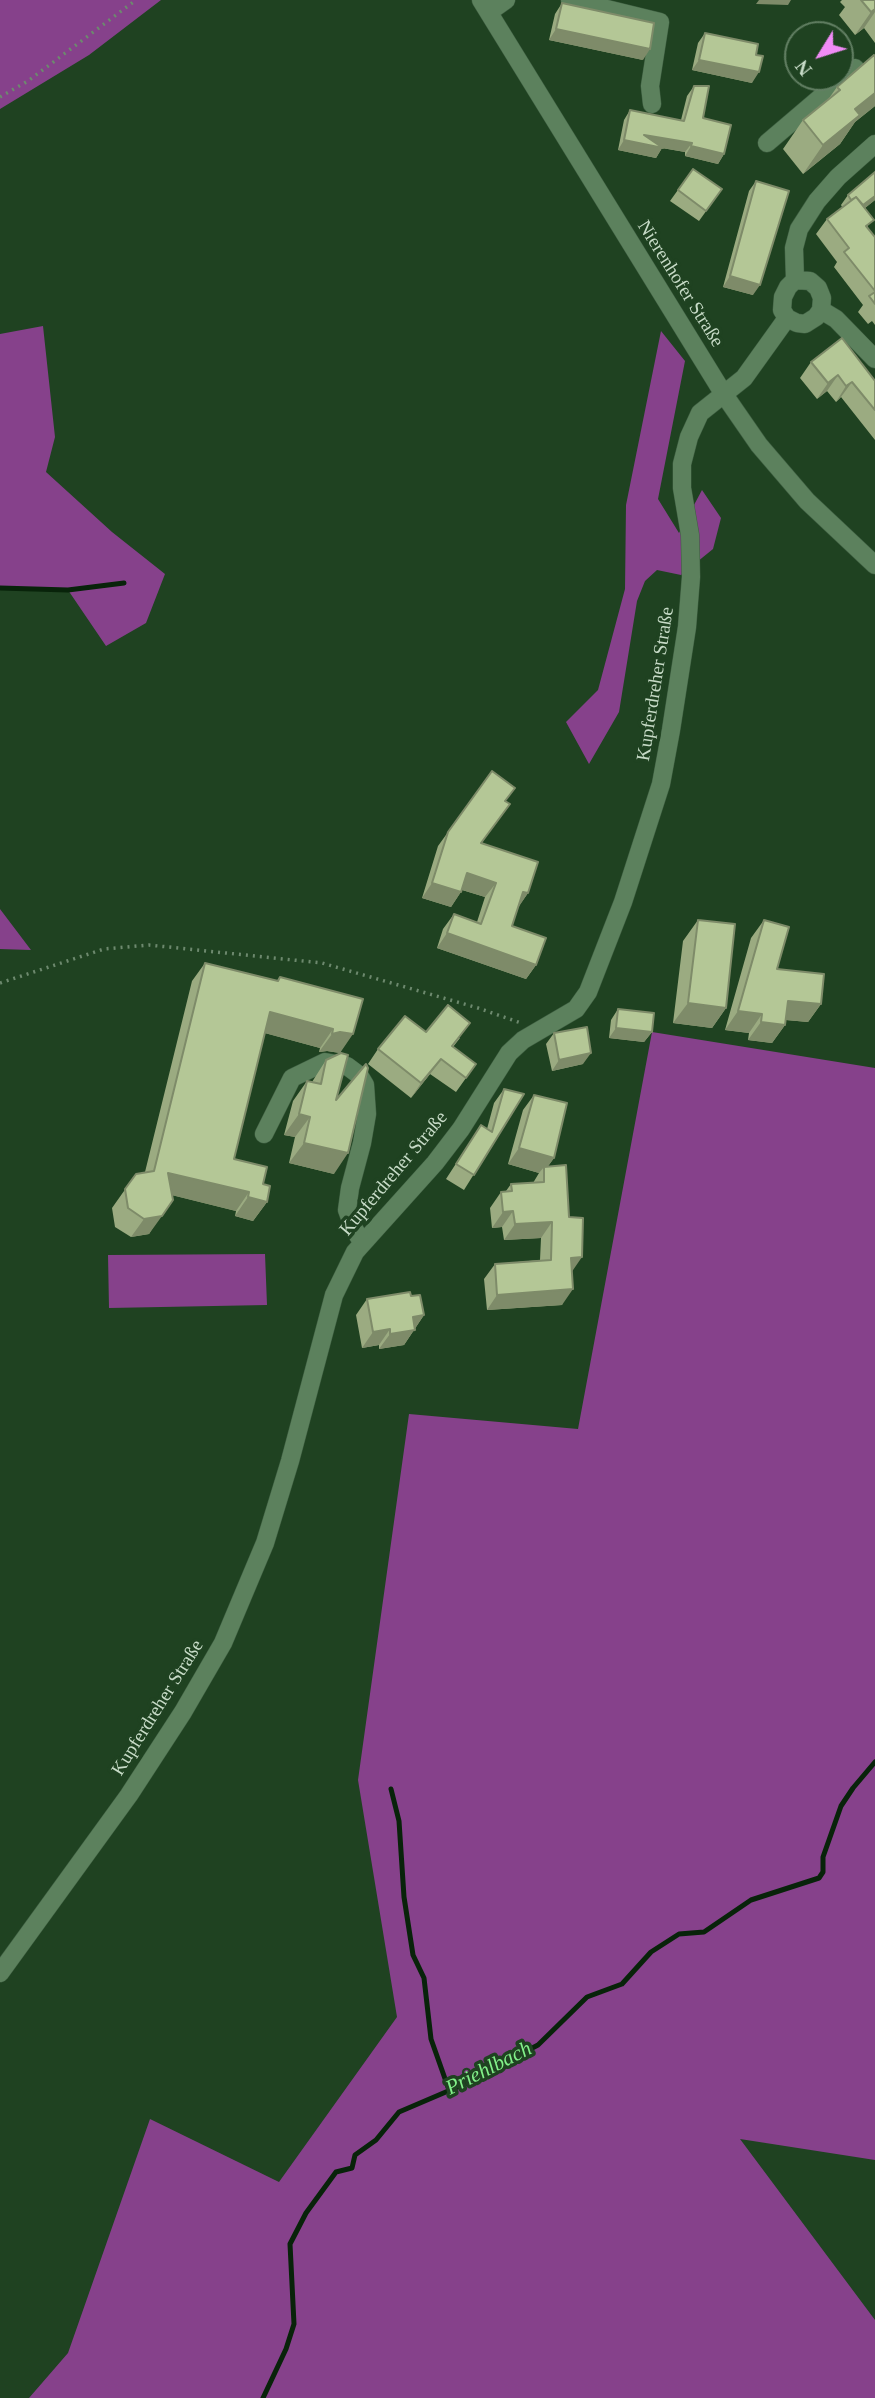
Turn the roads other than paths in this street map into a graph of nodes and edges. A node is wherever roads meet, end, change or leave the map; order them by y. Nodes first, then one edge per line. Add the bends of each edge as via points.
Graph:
1 (506, 0) edge
2 (570, 0) edge
3 (485, 6) edge
4 (875, 93) edge
5 (652, 104) dead end
6 (767, 143) dead end
7 (875, 144) edge
8 (795, 280) junction
9 (821, 310) junction
10 (787, 318) junction
11 (875, 359) edge
12 (723, 393) junction
13 (875, 565) edge
14 (264, 1134) dead end
15 (362, 1242) junction
16 (0, 1973) edge

1 - 3 street
2 - 5 street via 660,22 650,86
3 - 12 street, Nierenhofer Straße
4 - 6 street via 855,68
7 - 8 street via 838,177 799,229
8 - 9 street via 810,281 818,288
8 - 10 street via 783,296
9 - 10 street via 805,324
9 - 11 street
10 - 12 street, Kupferdreher Straße via 744,378
12 - 13 street, Nierenhofer Straße via 759,445 807,501
12 - 15 street, Kupferdreher Straße via 700,413 682,464 691,577 661,784 588,992 576,1009 509,1053 455,1138
14 - 15 street via 292,1078 325,1062 347,1066 359,1075 365,1085 367,1114 347,1210
15 - 16 street, Kupferdreher Straße via 334,1296 278,1502 253,1576 223,1643 129,1795

